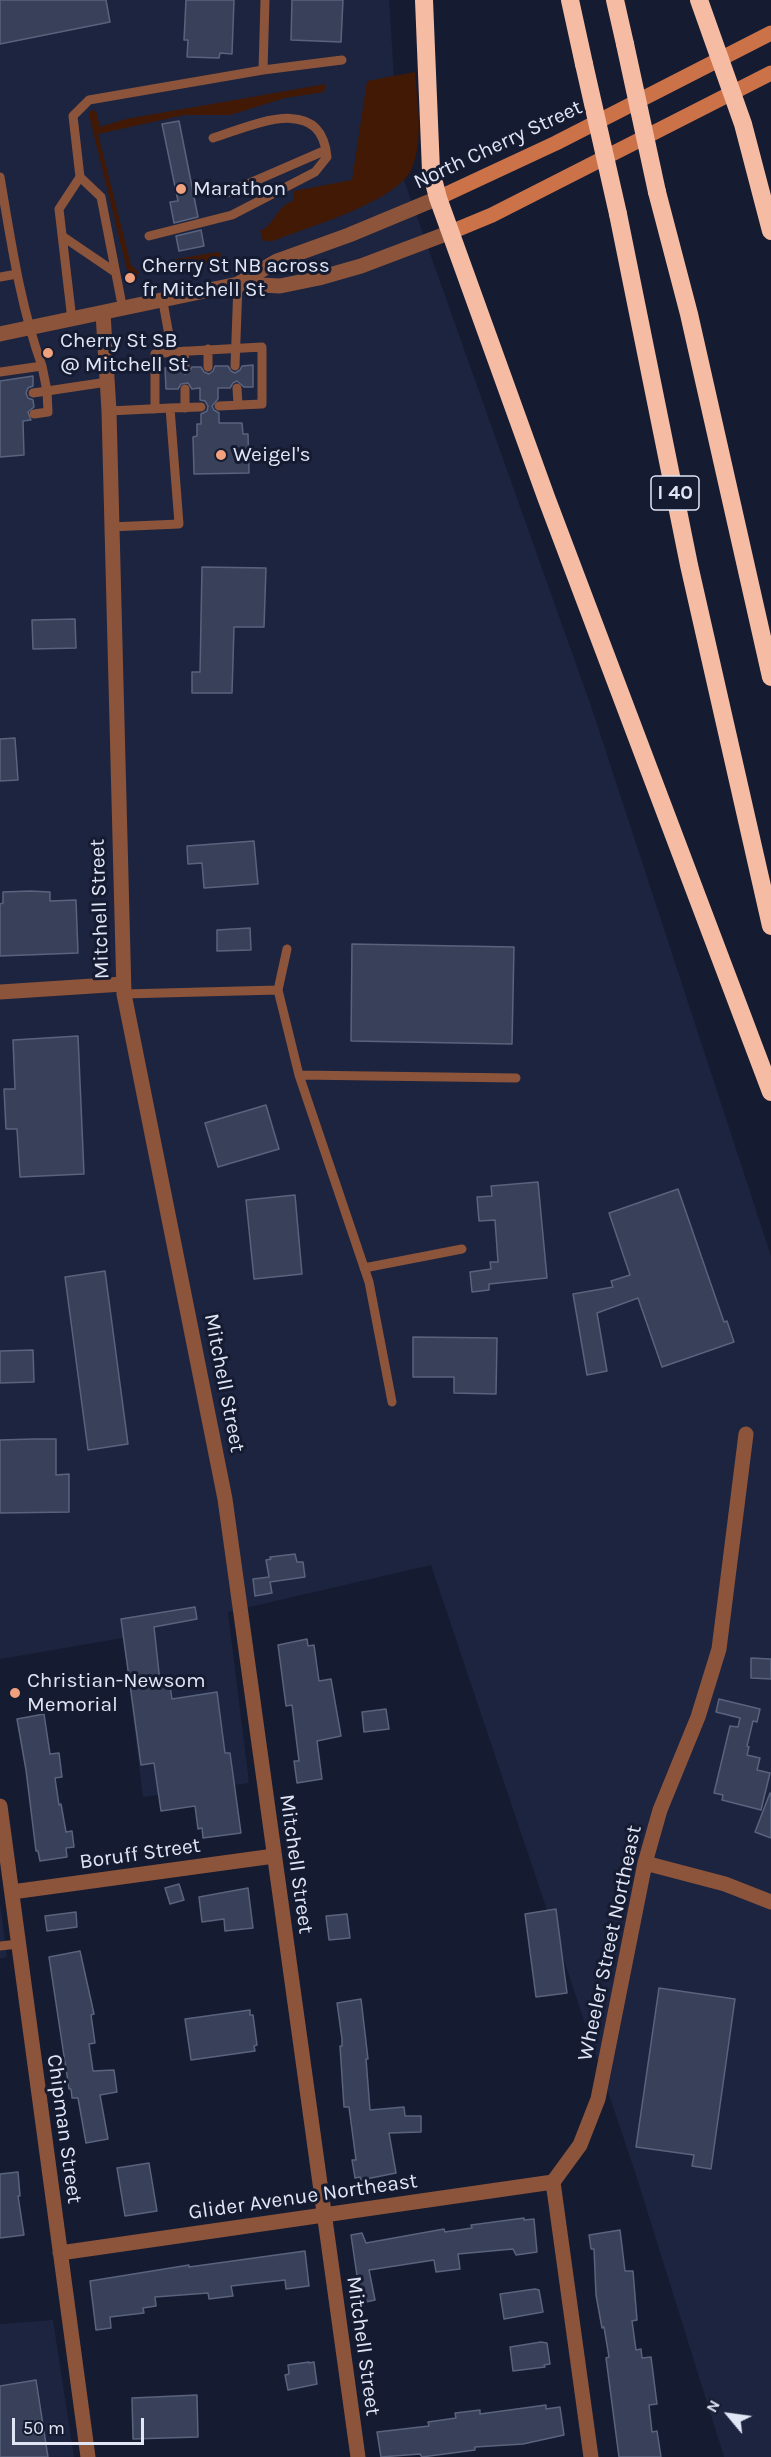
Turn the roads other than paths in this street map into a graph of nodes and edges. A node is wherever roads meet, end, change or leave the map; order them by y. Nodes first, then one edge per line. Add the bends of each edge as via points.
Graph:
1 (265, 0) edge
2 (424, 0) edge
3 (570, 0) edge
4 (615, 0) edge
5 (699, 0) edge
6 (771, 33) edge
7 (342, 60) dead end
8 (719, 60) junction
9 (263, 70) junction
10 (771, 73) edge
11 (731, 92) junction
12 (213, 138) dead end
13 (326, 150) junction
14 (0, 177) edge
15 (80, 177) junction
16 (227, 193) dead end
17 (438, 198) junction
18 (771, 231) edge
19 (451, 232) junction
20 (62, 236) junction
21 (149, 236) dead end
22 (115, 272) junction
23 (17, 274) junction
24 (0, 277) edge
25 (238, 284) junction
26 (163, 302) junction
27 (123, 310) junction
28 (104, 313) junction
29 (72, 320) junction
30 (29, 329) junction
31 (0, 334) edge
32 (235, 347) junction
33 (208, 349) junction
34 (184, 351) junction
35 (172, 352) junction
36 (42, 366) junction
37 (236, 366) dead end
38 (184, 367) dead end
39 (208, 367) dead end
40 (0, 372) edge
41 (107, 382) junction
42 (237, 387) dead end
43 (185, 389) dead end
44 (46, 391) junction
45 (33, 393) dead end
46 (238, 404) junction
47 (219, 406) dead end
48 (201, 407) dead end
49 (170, 408) junction
50 (185, 408) junction
51 (155, 409) junction
52 (109, 411) junction
53 (34, 414) dead end
54 (110, 527) junction
55 (771, 677) edge
56 (771, 926) edge
57 (287, 948) dead end
58 (124, 989) junction
59 (278, 990) junction
60 (0, 992) edge
61 (300, 1075) junction
62 (516, 1078) dead end
63 (771, 1092) edge
64 (462, 1249) dead end
65 (364, 1268) junction
66 (392, 1402) dead end
67 (746, 1434) dead end
68 (0, 1806) edge
69 (274, 1856) junction
70 (645, 1863) junction
71 (12, 1892) junction
72 (771, 1902) edge
73 (18, 1944) junction
74 (0, 1946) edge
75 (553, 2182) junction
76 (323, 2215) junction
77 (60, 2253) junction
78 (88, 2457) edge
79 (358, 2457) edge
80 (591, 2457) edge

1 - 9 lane
2 - 17 highway via 431,171
3 - 56 highway, I 40, bridge via 689,565
4 - 55 highway, I 40, bridge
5 - 8 highway
6 - 8 main road, North Cherry Street
7 - 9 lane
8 - 11 highway
8 - 17 main road, North Cherry Street
9 - 15 lane via 89,100 73,116
10 - 11 main road, North Cherry Street
11 - 18 highway
11 - 19 main road, North Cherry Street via 492,215
12 - 13 lane via 273,119 295,118 312,124 322,135
13 - 16 lane
13 - 21 lane via 327,157 315,172 232,215
14 - 23 lane
15 - 20 lane via 59,209
15 - 22 lane via 101,197
17 - 19 highway
17 - 25 street, North Cherry Street via 277,261
19 - 25 street, North Cherry Street via 319,278 280,286
19 - 63 highway via 546,497
20 - 22 lane
20 - 29 lane
22 - 27 lane
23 - 24 lane
23 - 30 lane
25 - 26 street, North Cherry Street
25 - 32 lane
26 - 27 street, North Cherry Street
26 - 35 lane
27 - 28 street, North Cherry Street
28 - 29 street, North Cherry Street
28 - 41 street, Mitchell Street
29 - 30 street, North Cherry Street
30 - 31 street, North Cherry Street
30 - 36 lane
32 - 33 lane
32 - 37 lane
32 - 46 lane via 262,347 262,404
33 - 34 lane
33 - 39 lane
34 - 35 lane
34 - 38 lane
35 - 51 lane via 155,354
36 - 40 lane
36 - 44 lane
41 - 44 lane
41 - 52 street, Mitchell Street
42 - 46 lane
43 - 50 lane
44 - 45 lane
44 - 53 lane via 48,412
46 - 47 lane
48 - 50 lane
49 - 50 lane
49 - 51 lane
49 - 54 lane via 178,524
51 - 52 lane
52 - 54 street, Mitchell Street
54 - 58 street, Mitchell Street
57 - 59 lane
58 - 59 lane
58 - 60 street
58 - 69 street, Mitchell Street via 225,1499
59 - 61 lane
61 - 62 lane
61 - 65 lane
64 - 65 lane
65 - 66 lane
67 - 70 street, Wheeler Street Northeast via 719,1649 698,1717 660,1810
68 - 71 street, Chipman Street
69 - 71 street, Boruff Street
69 - 76 street, Mitchell Street
70 - 72 street via 725,1884
70 - 75 street, Wheeler Street Northeast via 598,2099 580,2145
71 - 73 street, Chipman Street
73 - 74 lane
73 - 77 street, Chipman Street
75 - 76 street, Glider Avenue Northeast
75 - 80 street
76 - 77 street, Glider Avenue Northeast
76 - 79 street, Mitchell Street
77 - 78 street, Chipman Street

